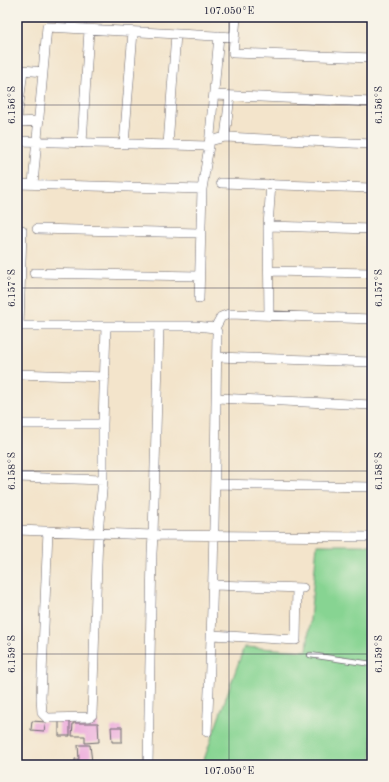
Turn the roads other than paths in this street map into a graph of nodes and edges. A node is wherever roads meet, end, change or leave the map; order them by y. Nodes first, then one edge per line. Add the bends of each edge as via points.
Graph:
1 (236, 17) edge
2 (90, 30) junction
3 (133, 32) junction
4 (176, 34) junction
5 (220, 36) junction
6 (234, 37) junction
7 (372, 58) edge
8 (43, 72) junction
9 (214, 95) junction
10 (230, 96) junction
11 (372, 102) edge
12 (17, 120) edge
13 (39, 121) junction
14 (225, 137) junction
15 (17, 141) edge
16 (37, 142) junction
17 (82, 143) junction
18 (209, 143) junction
19 (124, 144) junction
20 (372, 144) edge
21 (168, 145) junction
22 (221, 183) dead end
23 (17, 184) edge
24 (33, 184) junction
25 (271, 184) junction
26 (372, 188) edge
27 (202, 189) junction
28 (268, 226) junction
29 (37, 229) dead end
30 (17, 230) edge
31 (372, 230) edge
32 (200, 233) junction
33 (269, 271) junction
34 (19, 272) edge
35 (34, 273) dead end
36 (372, 273) edge
37 (199, 276) junction
38 (199, 299) dead end
39 (18, 314) edge
40 (269, 316) junction
41 (372, 319) edge
42 (18, 326) edge
43 (106, 326) junction
44 (159, 327) junction
45 (215, 328) junction
46 (216, 357) junction
47 (372, 362) edge
48 (17, 374) edge
49 (105, 377) junction
50 (216, 398) junction
51 (372, 405) edge
52 (17, 424) edge
53 (103, 424) junction
54 (17, 477) edge
55 (103, 480) junction
56 (214, 484) junction
57 (372, 487) edge
58 (17, 530) edge
59 (48, 531) junction
60 (98, 533) junction
61 (153, 535) junction
62 (214, 536) junction
63 (372, 537) edge
64 (212, 585) junction
65 (212, 635) junction
66 (310, 655) dead end
67 (372, 664) edge
68 (207, 732) dead end
69 (148, 765) edge

1 - 6 street
2 - 3 street
2 - 8 street via 47,27
2 - 17 street
3 - 4 street
3 - 19 street
4 - 5 street
4 - 21 street
5 - 6 street
5 - 9 street
6 - 7 street via 233,53
8 - 12 street via 23,70
8 - 13 street
9 - 10 street
9 - 18 street
10 - 11 street
10 - 14 street
12 - 13 street
13 - 16 street
14 - 18 street
14 - 20 street
15 - 16 street
16 - 17 street
16 - 24 street
17 - 19 street
18 - 21 street
18 - 27 street
19 - 21 street
22 - 25 street
23 - 24 street
24 - 27 street
25 - 26 street
25 - 28 street
27 - 32 street
28 - 31 street
28 - 33 street
29 - 32 street
30 - 34 street via 22,230
32 - 37 street
33 - 36 street
33 - 40 street
34 - 39 street
35 - 37 street
37 - 38 street
39 - 42 street
40 - 41 street
40 - 45 street via 229,314 221,317
42 - 43 street
43 - 44 street
43 - 49 street
44 - 45 street
44 - 61 street
45 - 46 street
46 - 47 street
46 - 50 street
48 - 49 street
49 - 53 street
50 - 51 street
50 - 56 street
52 - 53 street
53 - 55 street
54 - 55 street
55 - 60 street
56 - 57 street
56 - 62 street
58 - 59 street
59 - 60 street
59 - 60 street via 41,698 42,712 47,718 92,715
60 - 61 street
61 - 62 street
61 - 69 street
62 - 63 street
62 - 64 street
64 - 65 street
64 - 65 street via 300,588 296,640
65 - 68 street
66 - 67 lane

